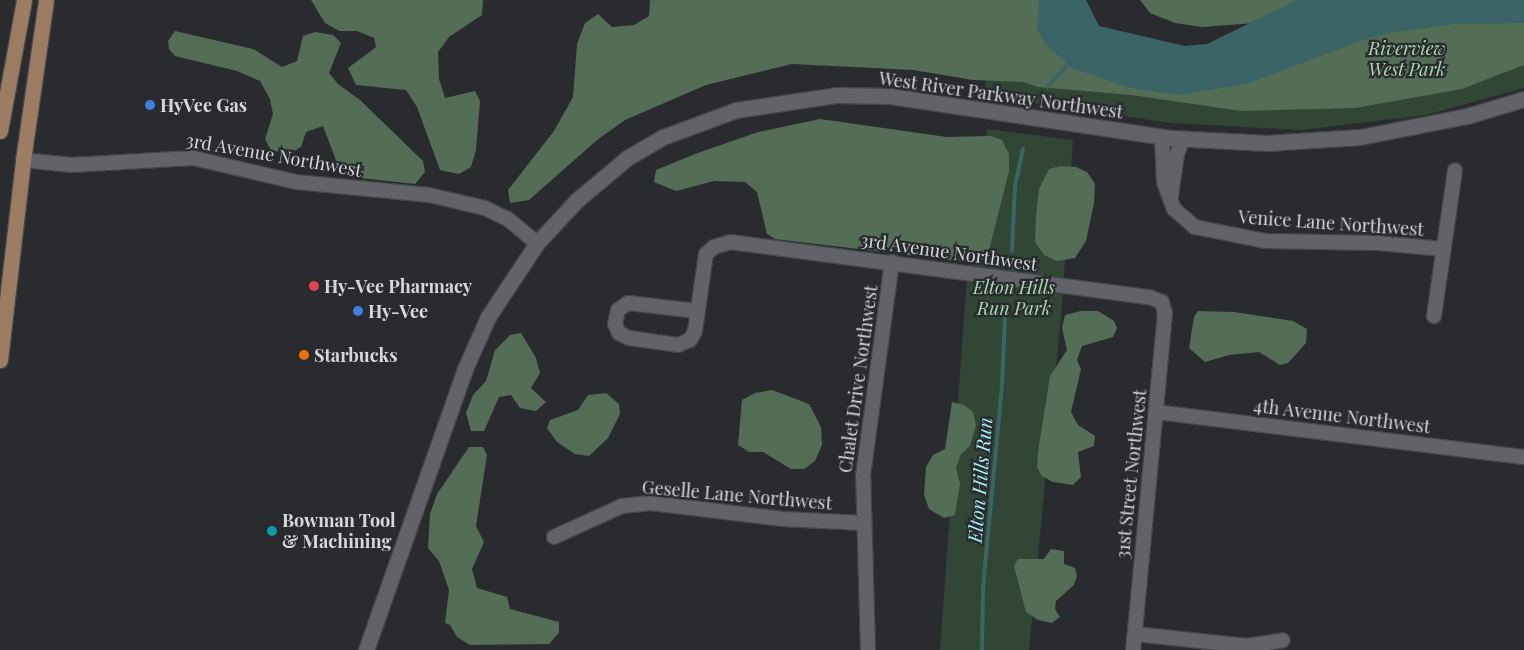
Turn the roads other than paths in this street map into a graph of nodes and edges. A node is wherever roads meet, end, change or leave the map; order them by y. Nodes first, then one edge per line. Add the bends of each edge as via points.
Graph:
1 (24, 0) edge
2 (46, 0) edge
3 (1524, 99) edge
4 (0, 131) edge
5 (1162, 137) junction
6 (1183, 139) junction
7 (23, 160) junction
8 (1455, 171) dead end
9 (1170, 199) junction
10 (538, 243) junction
11 (1443, 249) junction
12 (892, 262) junction
13 (1162, 302) joint
14 (697, 311) junction
15 (1434, 316) dead end
16 (0, 353) edge
17 (1156, 412) junction
18 (1524, 457) edge
19 (863, 523) junction
20 (554, 537) dead end
21 (1135, 634) junction
22 (1284, 640) dead end
23 (366, 650) edge
24 (868, 650) edge
25 (1133, 650) edge

1 - 4 main road
2 - 7 main road
3 - 6 main road, West River Parkway Northwest via 1467,116 1360,137 1267,144
5 - 6 main road, West River Parkway Northwest
5 - 9 street, Venice Lane Northwest via 1164,182
5 - 10 main road, West River Parkway Northwest via 890,96 836,95 766,104 710,118 638,151 586,191
6 - 9 street via 1177,154
7 - 10 street, 3rd Avenue Northwest via 72,165 194,158 296,182 429,195 485,208 508,219
7 - 16 main road
8 - 11 street
9 - 11 street, Venice Lane Northwest via 1174,209 1195,227 1226,235 1265,241 1378,243
10 - 23 main road, West River Parkway Northwest via 488,316 474,346
11 - 15 street
12 - 13 street, 3rd Avenue Northwest via 1149,297
12 - 14 street, 3rd Avenue Northwest via 730,242 714,247 706,254
12 - 19 street, Chalet Drive Northwest via 864,450
13 - 17 street, 31st Street Northwest via 1165,313
14 - 14 street via 692,337 682,344 629,338 619,333 615,324 618,310 628,302
17 - 18 street, 4th Avenue Northwest
17 - 21 street, 31st Street Northwest
19 - 20 street, Geselle Lane Northwest via 784,519 652,503 622,506
19 - 24 street, Chalet Drive Northwest
21 - 22 street via 1247,646
21 - 25 street, 31st Street Northwest

